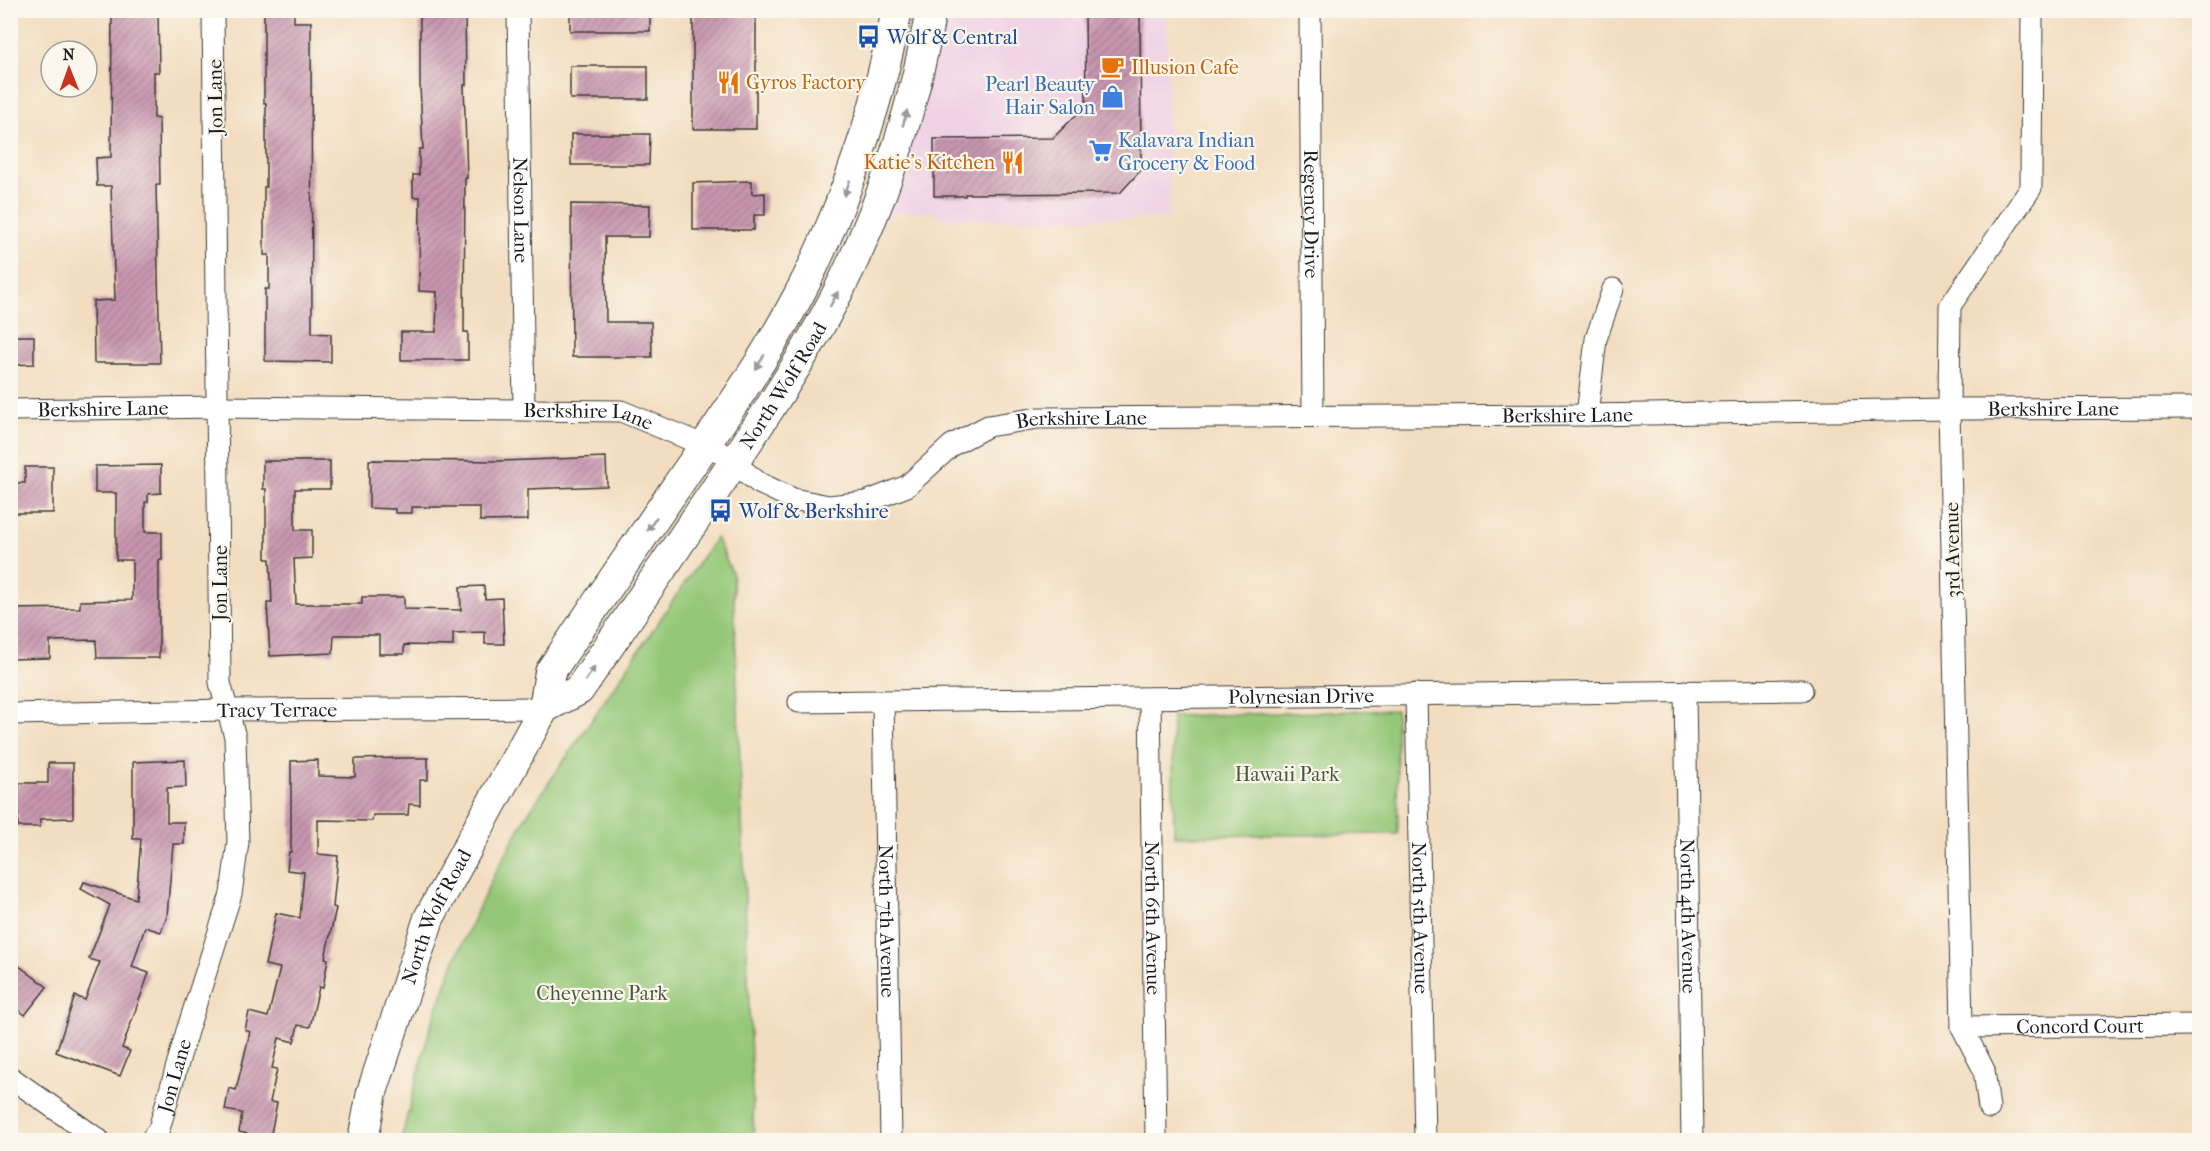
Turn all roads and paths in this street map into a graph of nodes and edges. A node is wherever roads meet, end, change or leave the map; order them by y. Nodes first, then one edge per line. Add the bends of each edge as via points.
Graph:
1 (213, 10) edge
2 (518, 10) edge
3 (897, 10) edge
4 (931, 10) edge
5 (1310, 10) edge
6 (2032, 10) edge
7 (1613, 289) dead end
8 (219, 407) junction
9 (2199, 408) edge
10 (524, 409) junction
11 (1949, 409) junction
12 (10, 410) edge
13 (1313, 416) junction
14 (1587, 416) junction
15 (705, 445) junction
16 (734, 463) junction
17 (1802, 690) dead end
18 (1685, 691) junction
19 (1416, 694) junction
20 (1150, 698) junction
21 (883, 701) junction
22 (799, 702) dead end
23 (544, 708) junction
24 (229, 710) junction
25 (10, 714) edge
26 (2199, 1025) edge
27 (1962, 1027) junction
28 (10, 1077) edge
29 (1989, 1108) dead end
30 (99, 1140) edge
31 (151, 1140) edge
32 (363, 1140) edge
33 (891, 1140) edge
34 (1156, 1140) edge
35 (1425, 1140) edge
36 (1692, 1140) edge

1 - 8 street, Jon Lane
2 - 10 street, Nelson Lane
3 -> 15 main road, North Wolf Road via 866,132 826,238 778,331
16 -> 4 main road, North Wolf Road via 802,357 852,261 904,125
5 - 13 street, Regency Drive
6 - 11 street, 3rd Avenue via 2031,188 1950,306
7 - 14 street via 1596,339
8 - 10 street, Berkshire Lane
8 - 12 street, Berkshire Lane
8 - 24 street, Jon Lane via 220,683
9 - 11 street, Berkshire Lane
10 - 15 street, Berkshire Lane via 621,411
11 - 14 street, Berkshire Lane
11 - 27 street, 3rd Avenue
13 - 14 street, Berkshire Lane
13 - 16 street, Berkshire Lane via 1038,418 988,426 952,445 907,486 866,502 829,506 793,499 759,483
15 - 16 street, Berkshire Lane
15 -> 23 main road, North Wolf Road via 550,672
23 -> 16 main road, North Wolf Road via 579,690
17 - 18 street, Polynesian Drive
18 - 19 street, Polynesian Drive
18 - 36 street, North 4th Avenue
19 - 20 street, Polynesian Drive
19 - 35 street, North 5th Avenue
20 - 21 street, Polynesian Drive
20 - 34 street, North 6th Avenue
21 - 22 street, Polynesian Drive
21 - 33 street, North 7th Avenue
23 - 24 street, Tracy Terrace
23 - 32 main road, North Wolf Road via 429,918 372,1092
24 - 25 street, Tracy Terrace
24 - 31 street, Jon Lane via 235,736 238,842 231,894 159,1129
26 - 27 street, Concord Court
27 - 29 street, 3rd Avenue via 1984,1070
28 - 30 street

